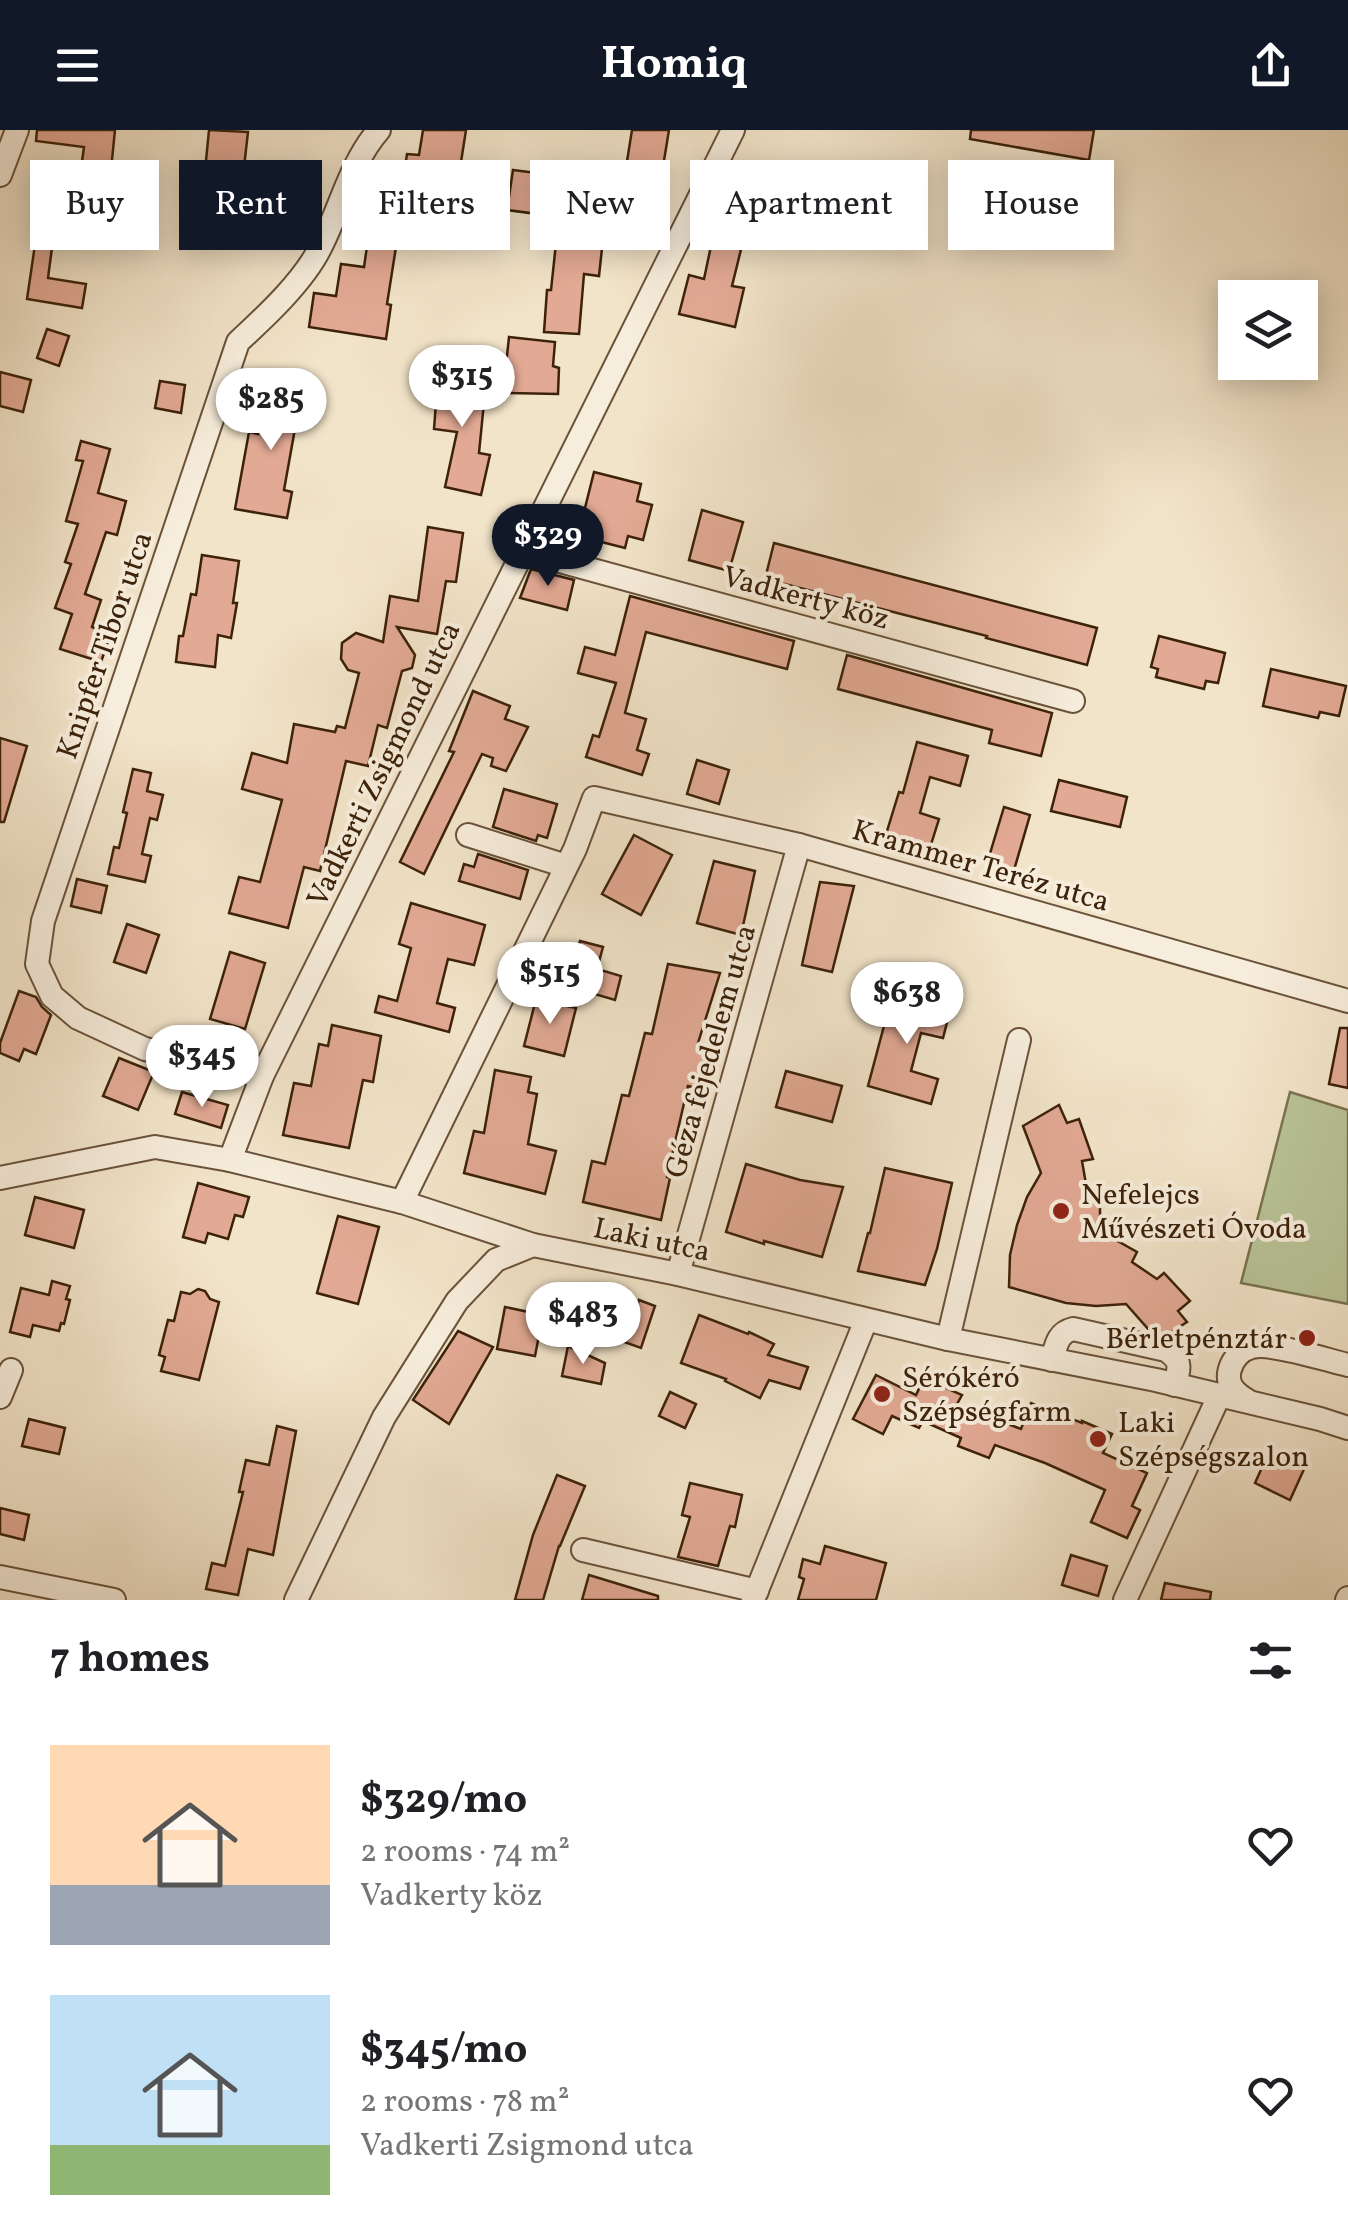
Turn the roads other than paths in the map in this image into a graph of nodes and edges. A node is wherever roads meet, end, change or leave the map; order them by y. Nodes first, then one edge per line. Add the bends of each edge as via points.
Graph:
1 (18, 130) edge
2 (378, 130) edge
3 (733, 130) edge
4 (0, 175) edge
5 (523, 551) junction
6 (1073, 702) dead end
7 (468, 835) dead end
8 (798, 845) junction
9 (566, 866) junction
10 (1348, 1001) edge
11 (1020, 1040) dead end
12 (262, 1076) junction
13 (230, 1160) junction
14 (0, 1178) edge
15 (402, 1202) junction
16 (533, 1245) junction
17 (678, 1274) junction
18 (866, 1320) junction
19 (948, 1339) junction
20 (1052, 1360) junction
21 (1348, 1364) edge
22 (11, 1370) dead end
23 (1175, 1386) junction
24 (1219, 1396) junction
25 (0, 1397) edge
26 (1251, 1403) junction
27 (1348, 1408) edge
28 (1294, 1412) junction
29 (1348, 1428) edge
30 (583, 1550) dead end
31 (0, 1577) edge
32 (755, 1596) edge
33 (114, 1600) edge
34 (296, 1600) edge
35 (1125, 1600) edge

1 - 4 street
2 - 12 street, Knipfer Tibor utca via 365,145 318,252 238,342 43,921 37,964 52,996 78,1018 144,1050
3 - 5 street, Vadkerti Zsigmond utca
5 - 6 street, Vadkerty köz
5 - 12 street, Vadkerti Zsigmond utca
7 - 9 street
8 - 9 street, Krammer Teréz utca via 594,798
8 - 10 street, Krammer Teréz utca
8 - 17 street, Géza fejedelem utca
9 - 15 street
11 - 19 street
12 - 13 street, Vadkerti Zsigmond utca
13 - 14 street, Laki utca via 155,1146
13 - 15 street, Laki utca
15 - 16 street, Laki utca
16 - 17 street, Laki utca
16 - 34 street via 496,1260 457,1301 384,1417
17 - 18 street, Laki utca
18 - 19 street, Laki utca
18 - 32 street
19 - 20 street, Laki utca
20 - 23 street, Laki utca
20 - 23 street via 1059,1336 1073,1329 1166,1350 1179,1365
21 - 26 street via 1275,1348 1246,1349 1234,1360 1229,1380
22 - 25 street
23 - 24 street, Laki utca
24 - 26 street, Laki utca
24 - 35 street
26 - 28 street, Laki utca
27 - 28 street, Laki utca
28 - 29 street, Laki utca
30 - 32 street
31 - 33 street

